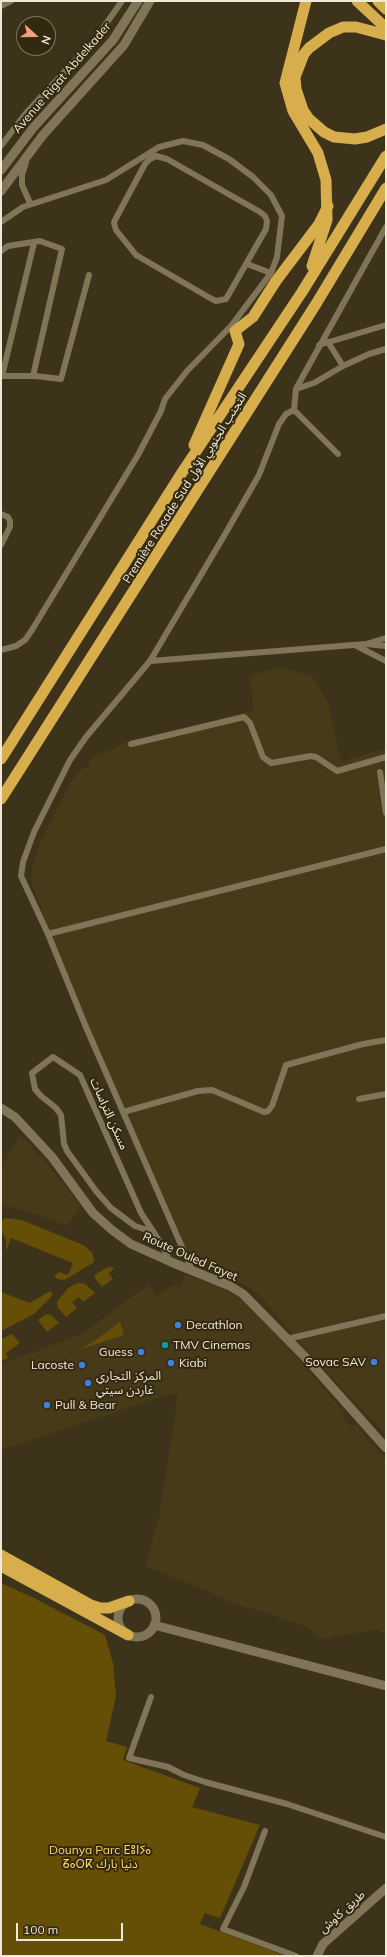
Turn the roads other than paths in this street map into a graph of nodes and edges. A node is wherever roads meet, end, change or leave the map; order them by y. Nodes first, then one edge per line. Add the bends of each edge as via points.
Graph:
1 (11, 1) edge
2 (122, 1) edge
3 (138, 1) edge
4 (150, 1) edge
5 (306, 1) edge
6 (357, 1) edge
7 (378, 1) edge
8 (1, 6) edge
9 (386, 9) edge
10 (386, 28) edge
11 (386, 35) edge
12 (386, 129) edge
13 (1, 146) edge
14 (28, 154) junction
15 (386, 156) edge
16 (1, 170) edge
17 (386, 188) edge
18 (1, 191) edge
19 (386, 200) edge
20 (30, 204) junction
21 (328, 206) junction
22 (1, 222) edge
23 (386, 227) edge
24 (383, 233) edge
25 (34, 243) junction
26 (1, 251) edge
27 (247, 264) junction
28 (271, 273) junction
29 (89, 275) dead end
30 (302, 292) junction
31 (316, 304) junction
32 (386, 325) edge
33 (233, 329) junction
34 (328, 342) junction
35 (320, 345) junction
36 (386, 349) edge
37 (343, 366) junction
38 (2, 376) edge
39 (33, 376) junction
40 (296, 389) junction
41 (294, 410) junction
42 (338, 454) dead end
43 (183, 471) junction
44 (1, 514) edge
45 (1, 545) edge
46 (386, 638) edge
47 (366, 644) junction
48 (354, 645) junction
49 (386, 646) edge
50 (1, 650) edge
51 (150, 661) junction
52 (386, 661) edge
53 (131, 744) dead end
54 (386, 757) edge
55 (1, 759) edge
56 (380, 772) dead end
57 (1, 799) edge
58 (386, 813) edge
59 (386, 849) edge
60 (48, 934) junction
61 (386, 1040) edge
62 (386, 1094) edge
63 (359, 1099) dead end
64 (1, 1108) edge
65 (123, 1112) junction
66 (153, 1232) junction
67 (170, 1262) junction
68 (192, 1270) junction
69 (386, 1316) edge
70 (287, 1338) junction
71 (386, 1448) edge
72 (1, 1555) edge
73 (1, 1566) edge
74 (129, 1601) junction
75 (154, 1625) junction
76 (128, 1635) junction
77 (386, 1686) edge
78 (151, 1697) dead end
79 (265, 1831) dead end
80 (386, 1836) edge
81 (386, 1888) edge
82 (296, 1956) edge
83 (317, 1956) edge

1 - 8 street
2 - 13 street via 96,38 26,113
3 - 16 street, Avenue Rigat Abdelkader via 113,40 37,124
4 - 14 street via 134,31 114,58
5 - 21 highway via 285,83 293,111 318,153 326,180
6 - 10 highway
7 - 9 highway
11 - 12 highway via 356,27 343,27 328,33 304,54 295,77 303,110 324,132 334,137 355,139
14 - 18 street
14 - 20 street via 22,185
15 - 30 highway, Première Rocade Sud التجنب الجنوبي الأول
17 - 31 highway, Première Rocade Sud التجنب الجنوبي الأول
19 - 31 highway
20 - 22 street
20 - 28 street via 106,180 159,147 184,141 203,145 229,159 253,177 270,195 282,216 277,257
21 - 30 highway via 322,238
21 - 33 highway via 319,224 276,281 253,317
23 - 24 street
24 - 35 street
25 - 26 street via 8,246
25 - 38 street
25 - 39 street via 40,241 62,249
27 - 27 street via 266,229 265,216 161,156 150,159 114,223 118,234 136,255 216,301 226,299
27 - 28 street
28 - 33 street
29 - 39 street via 61,380
30 - 43 highway, Première Rocade Sud التجنب الجنوبي الأول
31 - 57 highway, Première Rocade Sud التجنب الجنوبي الأول
32 - 34 street
33 - 43 highway via 239,344
33 - 50 street via 183,375 165,399 138,455 32,630 25,640 16,646
34 - 35 street
34 - 37 street
35 - 40 street
36 - 37 street
37 - 40 street via 314,384
38 - 39 street
40 - 41 street
41 - 42 street
41 - 51 street via 286,414 279,424 259,475
43 - 55 highway, Première Rocade Sud التجنب الجنوبي الأول
44 - 45 street via 8,517 10,526
46 - 47 street
47 - 48 street
47 - 49 street
48 - 51 street
48 - 52 street
51 - 60 street via 86,737 70,760 27,848 21,876
53 - 54 street via 244,717 250,723 263,757 271,763 311,756 338,771
56 - 58 street
59 - 60 street
60 - 65 street
61 - 65 street via 286,1065 268,1111 264,1112 212,1090 198,1091
62 - 63 street
64 - 67 street, Route Ouled Fayet via 15,1117 52,1157 93,1213 131,1244
65 - 68 street
66 - 66 street, مسكن التراسات via 141,1212 80,1075 53,1058 32,1073 35,1089 61,1115 67,1151 111,1208 135,1226
66 - 67 street, مسكن التراسات
67 - 68 street, Route Ouled Fayet
68 - 70 street, Route Ouled Fayet via 244,1294
69 - 70 street
70 - 71 street, Route Ouled Fayet
72 - 74 highway via 91,1605 109,1608
73 - 76 highway
74 - 75 street via 141,1600 147,1603 155,1613
74 - 76 street via 120,1610 118,1617 120,1626
75 - 76 street via 146,1635
75 - 77 street
78 - 80 street via 129,1758 168,1767 205,1782 287,1804
79 - 82 street via 244,1887 223,1929
81 - 83 street, طريق كاوش via 323,1944

